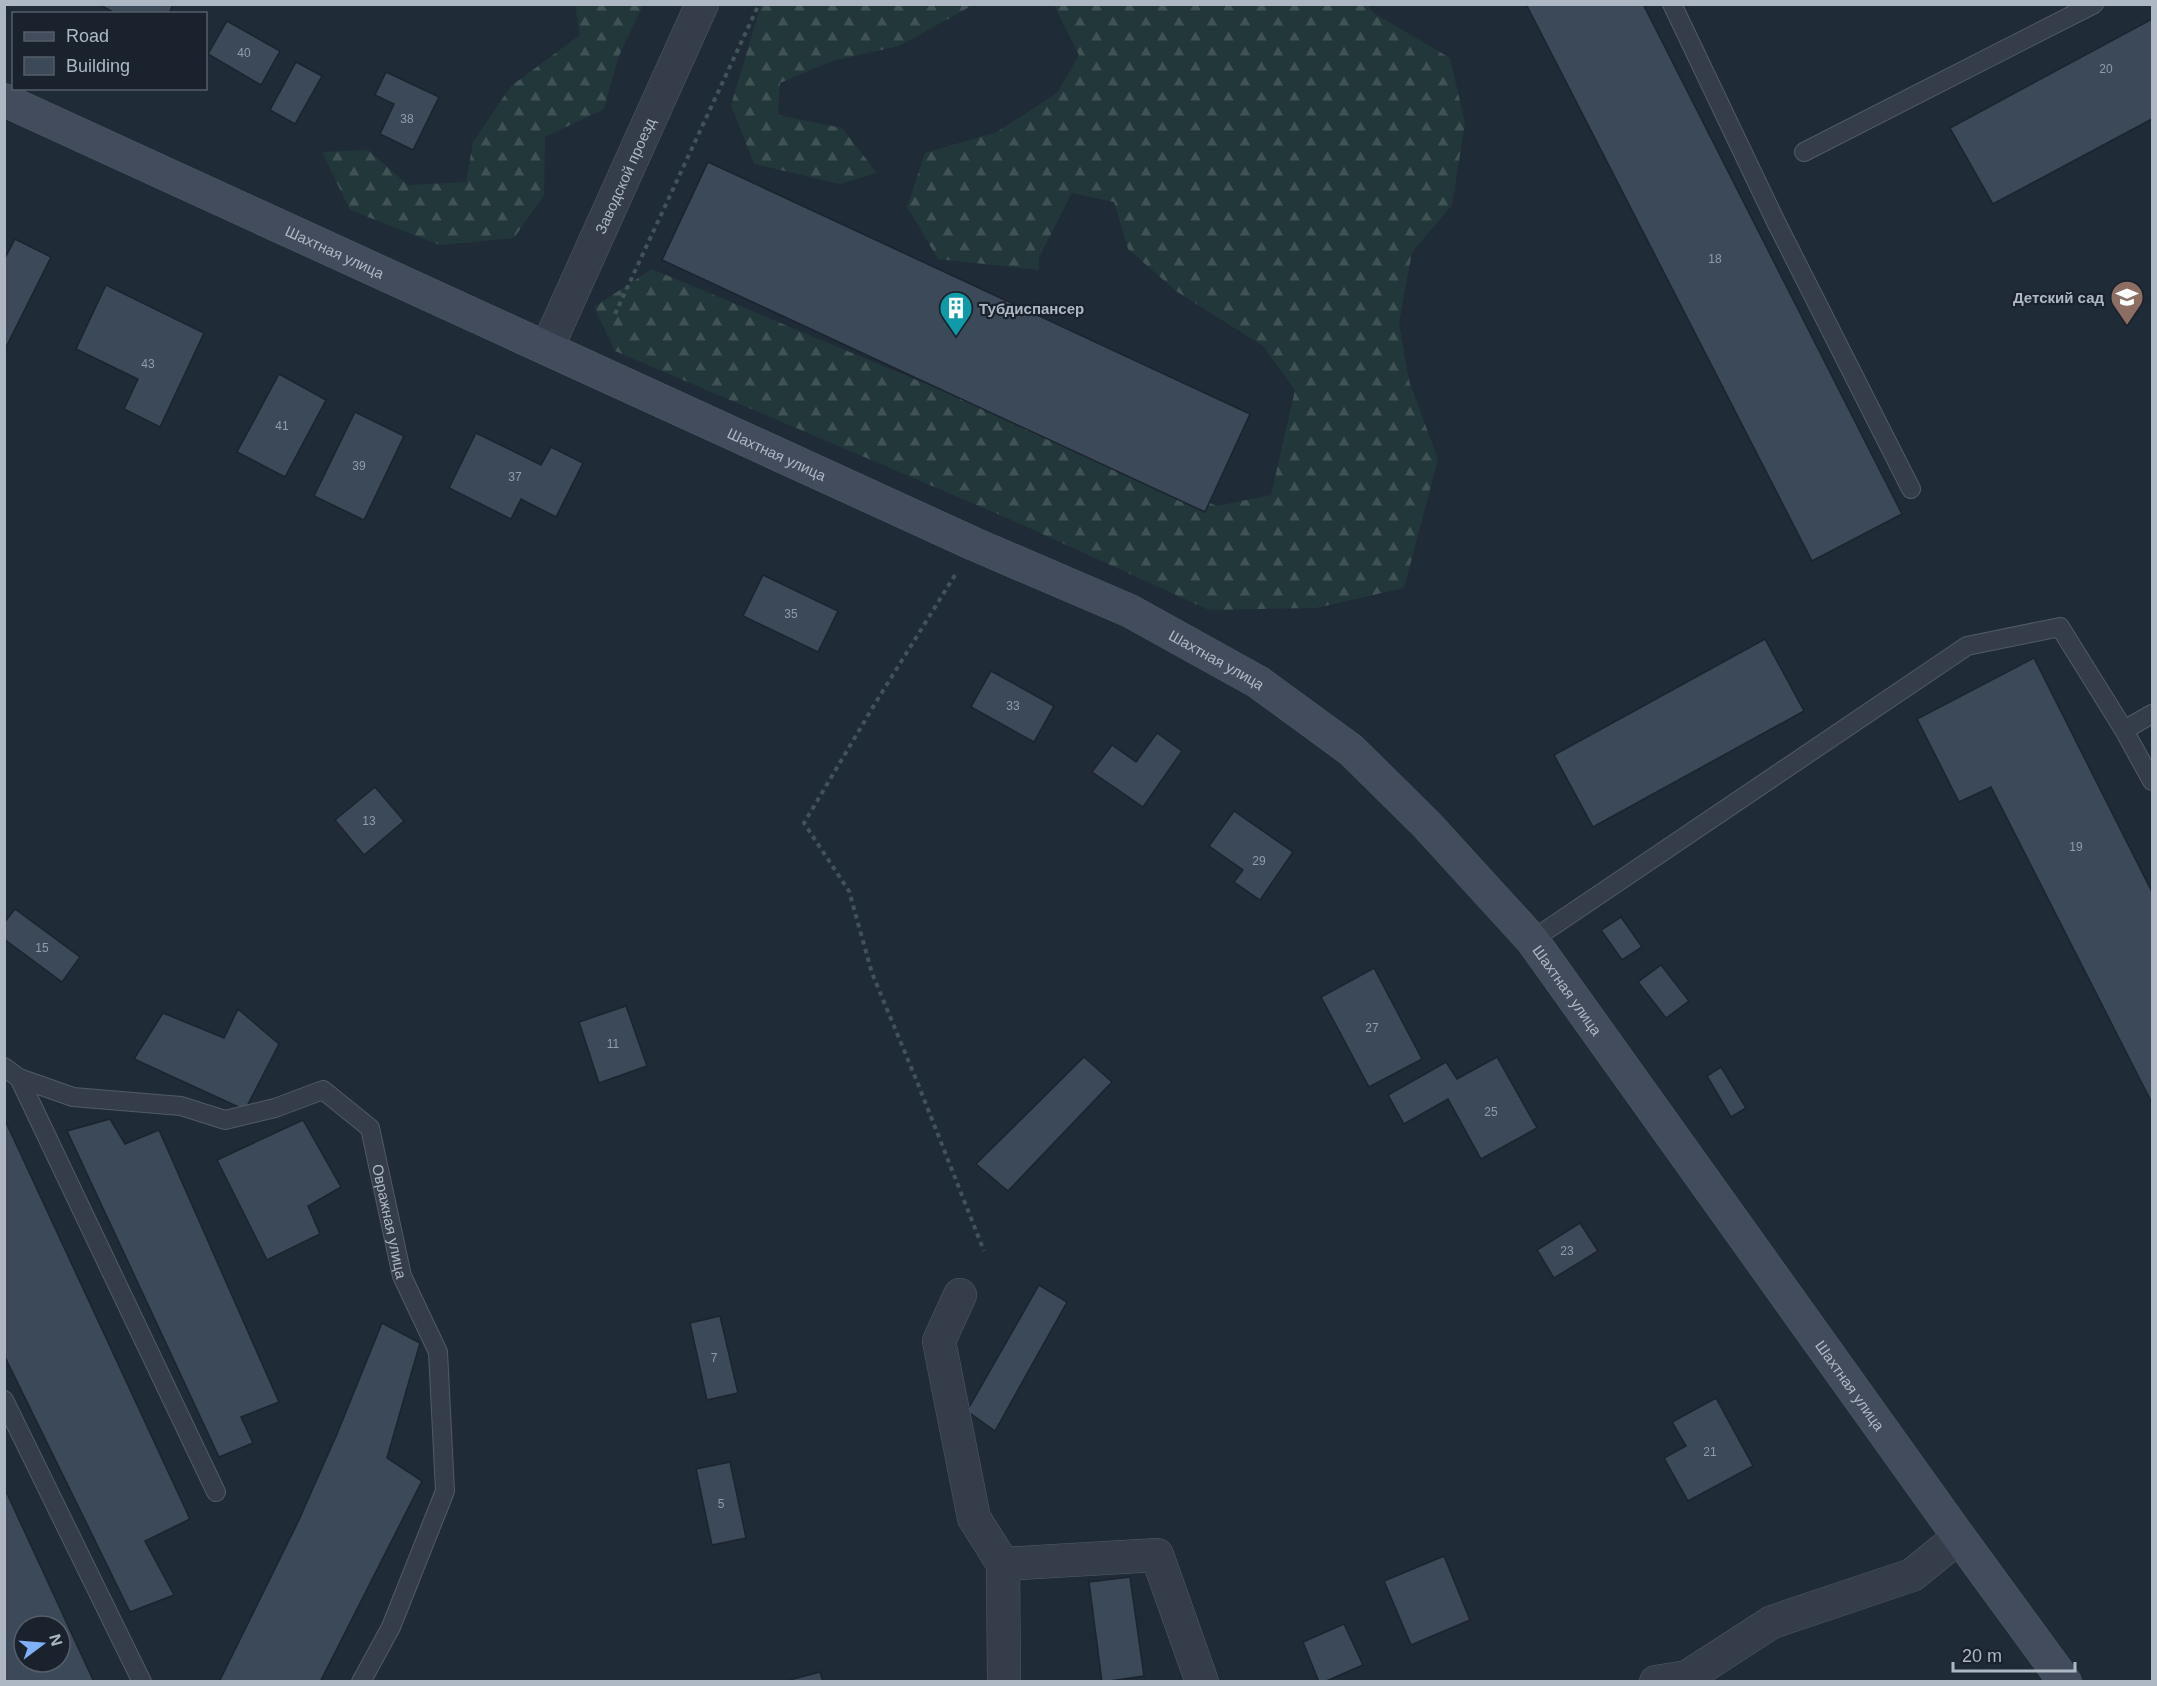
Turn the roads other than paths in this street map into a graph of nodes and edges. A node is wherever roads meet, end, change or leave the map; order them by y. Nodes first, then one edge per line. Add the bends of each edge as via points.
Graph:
1 (702, 4) edge
2 (1672, 4) edge
3 (2094, 4) edge
4 (4, 100) edge
5 (1804, 152) dead end
6 (547, 348) junction
7 (1911, 489) dead end
8 (2152, 714) edge
9 (2124, 730) junction
10 (2152, 781) edge
11 (1532, 940) junction
12 (12, 1072) edge
13 (960, 1295) dead end
14 (4, 1400) edge
15 (216, 1492) dead end
16 (1959, 1537) junction
17 (1003, 1564) junction
18 (142, 1682) edge
19 (361, 1682) edge
20 (1004, 1682) edge
21 (1202, 1682) edge
22 (1656, 1682) edge
23 (2065, 1682) edge

1 - 6 street, Заводской проезд
2 - 7 lane via 1780,230
3 - 5 lane
4 - 6 main road, Шахтная улица
6 - 11 main road, Шахтная улица via 974,544 1130,611 1258,682 1351,750 1427,825
8 - 9 lane
9 - 10 lane
9 - 11 lane via 2060,627 1967,646
11 - 16 main road, Шахтная улица
12 - 15 lane
12 - 19 lane, Овражная улица via 73,1096 181,1106 225,1120 275,1108 323,1089 370,1128 402,1276 438,1352 445,1491 391,1627
13 - 17 street via 939,1341 974,1518
14 - 18 lane
16 - 22 street via 1912,1575 1772,1622 1687,1677
16 - 23 main road, Шахтная улица
17 - 20 street
17 - 21 street via 1157,1555

